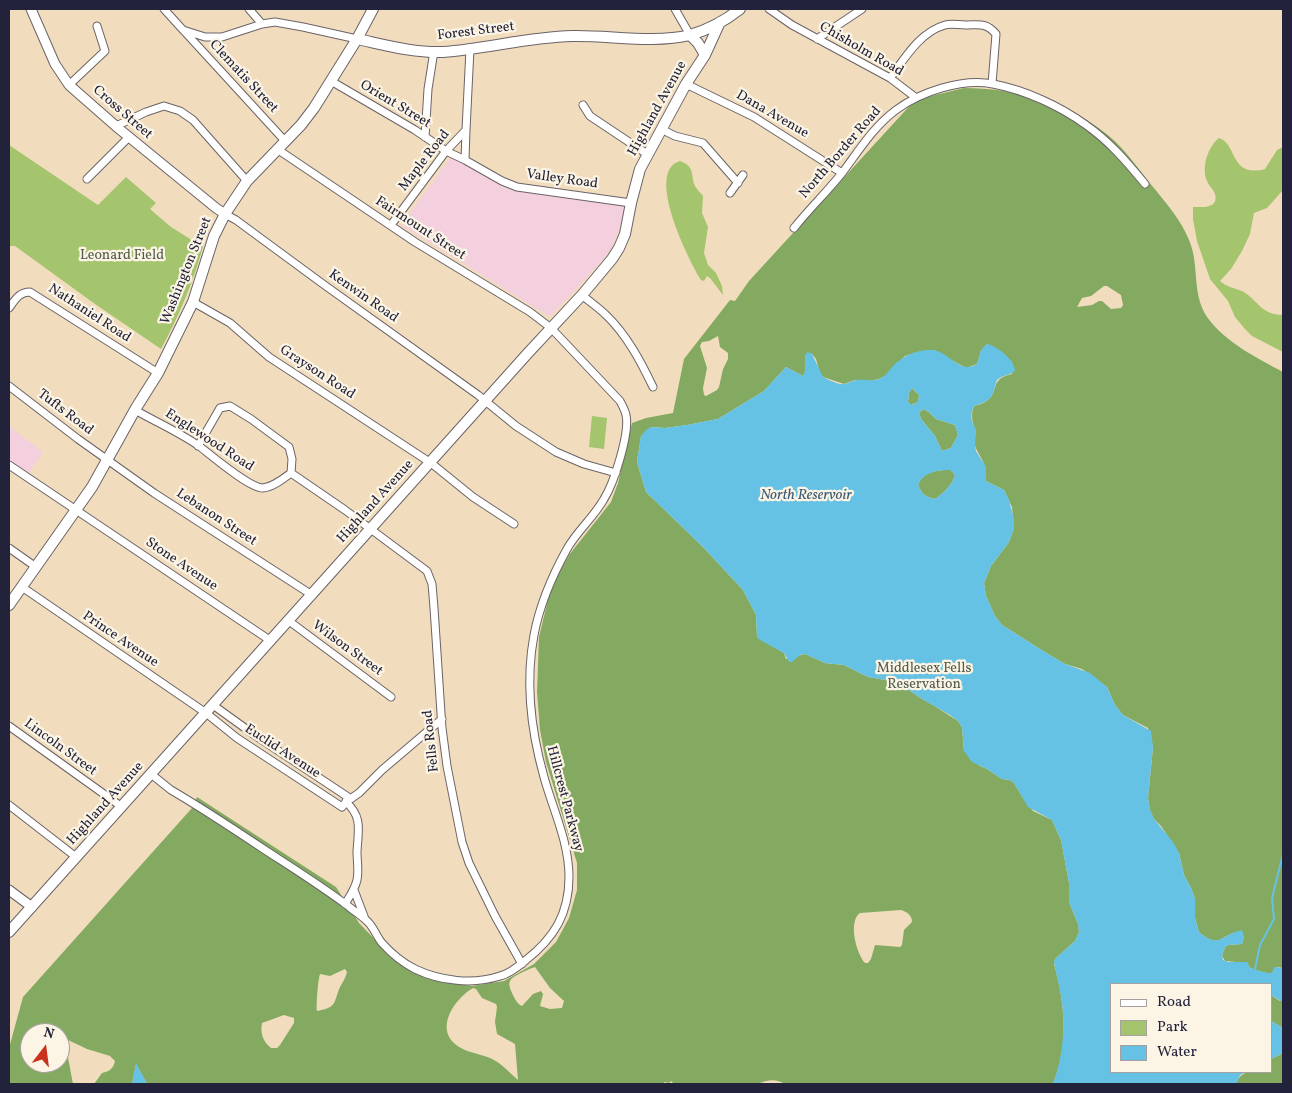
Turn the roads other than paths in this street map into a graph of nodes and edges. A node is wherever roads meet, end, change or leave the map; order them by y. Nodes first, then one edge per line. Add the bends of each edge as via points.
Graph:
1 (31, 9) edge
2 (164, 9) edge
3 (249, 9) edge
4 (373, 9) edge
5 (675, 9) edge
6 (740, 9) edge
7 (769, 9) edge
8 (862, 9) edge
9 (720, 22) junction
10 (262, 24) junction
11 (97, 26) dead end
12 (183, 30) junction
13 (690, 35) junction
14 (216, 38) junction
15 (357, 39) junction
16 (817, 39) junction
17 (470, 49) junction
18 (434, 52) junction
19 (705, 55) junction
20 (207, 56) junction
21 (890, 78) junction
22 (331, 81) junction
23 (686, 84) junction
24 (992, 84) junction
25 (69, 85) junction
26 (916, 98) junction
27 (583, 105) dead end
28 (116, 126) junction
29 (662, 129) junction
30 (466, 130) junction
31 (129, 137) junction
32 (425, 137) junction
33 (281, 145) junction
34 (446, 151) junction
35 (647, 154) junction
36 (465, 160) junction
37 (842, 174) junction
38 (743, 175) dead end
39 (87, 179) dead end
40 (247, 181) junction
41 (738, 183) junction
42 (1145, 184) dead end
43 (730, 194) dead end
44 (631, 203) junction
45 (225, 214) junction
46 (391, 226) junction
47 (794, 228) dead end
48 (582, 295) junction
49 (193, 302) junction
50 (9, 308) edge
51 (552, 328) junction
52 (158, 372) junction
53 (9, 386) edge
54 (654, 387) dead end
55 (486, 401) junction
56 (135, 410) junction
57 (626, 415) joint
58 (198, 446) junction
59 (107, 460) junction
60 (431, 463) junction
61 (9, 465) edge
62 (291, 473) junction
63 (616, 473) junction
64 (76, 511) junction
65 (514, 524) dead end
66 (371, 529) junction
67 (9, 548) edge
68 (36, 567) junction
69 (22, 587) junction
70 (312, 595) junction
71 (9, 605) edge
72 (289, 621) junction
73 (271, 641) junction
74 (391, 697) dead end
75 (209, 709) junction
76 (442, 719) junction
77 (9, 726) edge
78 (151, 774) junction
79 (346, 802) junction
80 (9, 805) edge
81 (122, 807) junction
82 (76, 857) junction
83 (9, 890) edge
84 (354, 890) junction
85 (345, 904) junction
86 (32, 906) junction
87 (365, 920) junction
88 (9, 932) edge
89 (522, 964) junction

1 - 25 street, Cross Street via 55,64
2 - 12 street
3 - 10 street
4 - 15 main road, Washington Street
5 - 13 street
6 - 9 main road, Forest Street
7 - 16 street, Chisholm Road
8 - 16 street
9 - 13 main road, Forest Street
9 - 19 main road, Highland Avenue
10 - 14 street, Forest Street
10 - 15 street, Forest Street via 283,23
11 - 25 street via 105,51
12 - 14 street, Forest Street
12 - 20 street, Clematis Street
13 - 17 main road, Forest Street via 666,38 554,37
13 - 19 main road, Highland Avenue
14 - 20 street via 207,44
15 - 18 main road, Forest Street
15 - 22 main road, Washington Street
16 - 21 street, Chisholm Road
17 - 18 main road, Forest Street
17 - 30 street, Maple Road
18 - 32 street
19 - 23 main road, Highland Avenue
20 - 33 street, Clematis Street
21 - 24 street via 919,40 936,28 975,24 988,26 996,34
21 - 26 street, Chisholm Road
22 - 32 street, Orient Street
22 - 33 main road, Washington Street via 314,108
23 - 29 main road, Highland Avenue
23 - 37 street, Dana Avenue via 754,117
24 - 26 street, North Border Road via 954,86
24 - 42 street, North Border Road via 1053,105 1086,124 1110,144
25 - 28 street, Cross Street
26 - 37 street, North Border Road via 895,110 876,129
27 - 35 street via 590,116
28 - 31 street, Cross Street
28 - 40 street via 164,106 180,110
29 - 35 main road, Highland Avenue
29 - 41 street via 703,143
30 - 34 street, Maple Road
30 - 36 street
31 - 39 street
31 - 45 street, Cross Street
32 - 34 street, Orient Street
33 - 40 main road, Washington Street
33 - 46 street, Fairmount Street
34 - 36 street, Valley Road
34 - 46 street, Maple Road
35 - 44 main road, Highland Avenue
36 - 44 street, Valley Road via 517,187
37 - 47 street, North Border Road
38 - 41 street
40 - 45 main road, Washington Street
41 - 43 street
44 - 48 main road, Highland Avenue via 626,234 619,248
45 - 49 main road, Washington Street via 214,236
45 - 55 street, Kenwin Road
46 - 51 street, Fairmount Street
48 - 51 main road, Highland Avenue
48 - 54 street via 625,337
49 - 52 main road, Washington Street
49 - 60 street, Grayson Road via 230,324 269,357
50 - 52 street, Nathaniel Road via 19,295 30,292
51 - 55 main road, Highland Avenue
51 - 57 street, Fairmount Street via 620,401
52 - 56 main road, Washington Street
53 - 59 street, Tufts Road
55 - 60 main road, Highland Avenue
55 - 63 street, Kenwin Road via 516,426 556,452
56 - 58 street, Englewood Road
56 - 59 main road, Washington Street
57 - 63 street, Hillcrest Parkway
58 - 62 street, Englewood Road via 252,484 263,488 276,484
58 - 62 street via 220,408 230,406 289,447
59 - 64 main road, Washington Street
59 - 70 street, Lebanon Street
60 - 65 street, Grayson Road via 473,497
60 - 66 main road, Highland Avenue
61 - 64 street, Stone Avenue
62 - 66 street
63 - 89 street, Hillcrest Parkway via 604,500 565,553 545,591 536,620 529,677 531,711 544,778 567,850 569,877 567,903 559,925 543,947
64 - 68 main road, Washington Street
64 - 73 street, Stone Avenue
66 - 70 main road, Highland Avenue
66 - 76 street, Fells Road via 428,571 432,584
67 - 68 street
68 - 69 main road, Washington Street
69 - 71 main road, Washington Street
69 - 75 street, Prince Avenue
70 - 72 main road, Highland Avenue
72 - 73 main road, Highland Avenue
72 - 74 street, Wilson Street
73 - 75 main road, Highland Avenue
75 - 78 main road, Highland Avenue
75 - 79 street, Euclid Avenue via 348,797
75 - 79 street, Euclid Avenue via 238,738 342,807
76 - 79 street
76 - 89 street, Fells Road via 451,792 468,864
77 - 81 street, Lincoln Street
78 - 81 main road, Highland Avenue
78 - 85 street, Hillcrest Parkway
79 - 84 street, Euclid Avenue via 358,819 358,878
80 - 82 street
81 - 82 main road, Highland Avenue
82 - 86 main road, Highland Avenue
83 - 86 street
84 - 85 street, Euclid Avenue
84 - 87 street
85 - 87 street, Hillcrest Parkway
86 - 88 main road, Highland Avenue
87 - 89 street, Hillcrest Parkway via 381,943 396,956 433,976 477,981 502,976

